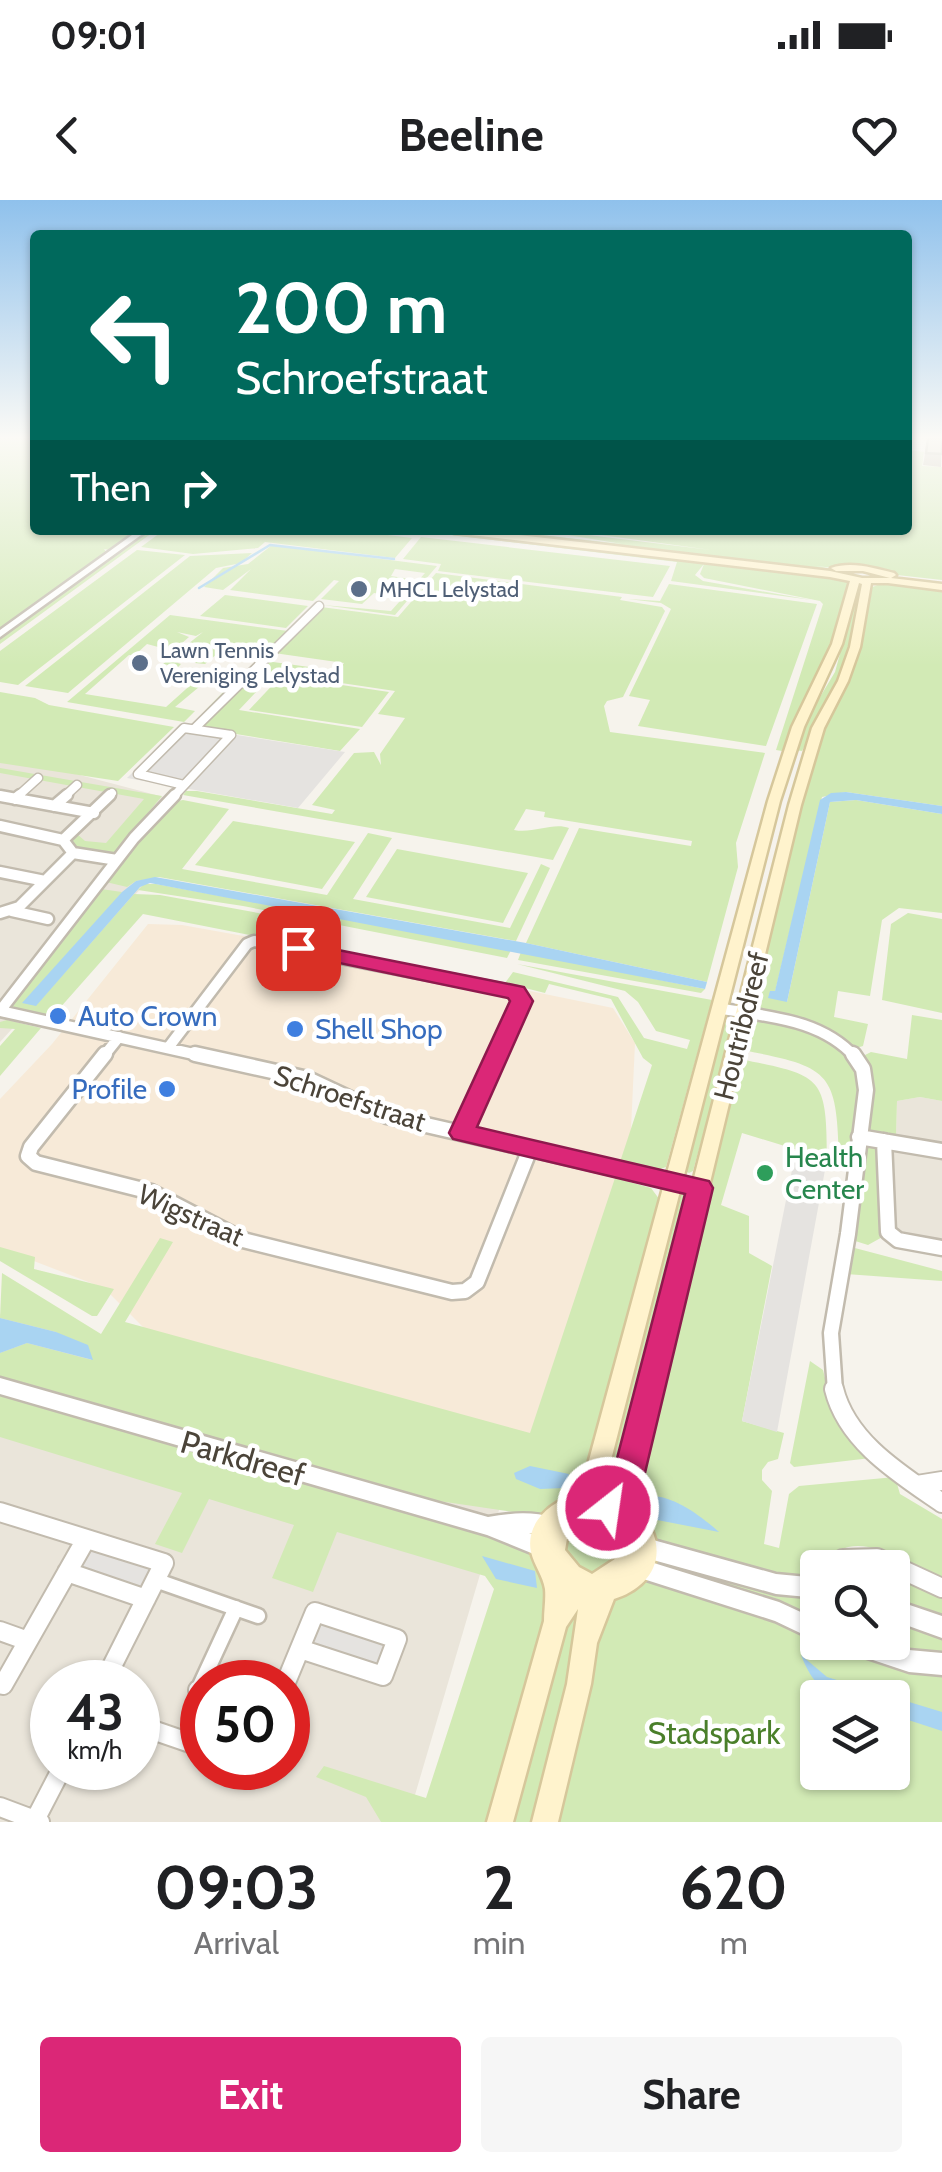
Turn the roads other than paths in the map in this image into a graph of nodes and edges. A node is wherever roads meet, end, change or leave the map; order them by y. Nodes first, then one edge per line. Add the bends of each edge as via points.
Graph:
1 (137, 535) edge
2 (495, 535) edge
3 (535, 535) edge
4 (860, 579) junction
5 (907, 580) junction
6 (942, 584) edge
7 (320, 606) dead end
8 (0, 634) edge
9 (194, 729) junction
10 (38, 778) dead end
11 (77, 785) dead end
12 (184, 785) junction
13 (112, 793) dead end
14 (0, 796) edge
15 (15, 798) junction
16 (54, 806) junction
17 (94, 813) junction
18 (0, 826) edge
19 (63, 840) junction
20 (73, 852) junction
21 (117, 860) junction
22 (0, 872) edge
23 (44, 881) junction
24 (4, 912) edge
25 (48, 919) dead end
26 (718, 1008) junction
27 (0, 1010) edge
28 (744, 1013) junction
29 (118, 1037) junction
30 (168, 1048) junction
31 (462, 1133) junction
32 (859, 1137) junction
33 (884, 1141) junction
34 (530, 1149) junction
35 (942, 1150) edge
36 (672, 1181) junction
37 (700, 1188) junction
38 (942, 1248) edge
39 (0, 1386) edge
40 (942, 1481) edge
41 (916, 1485) junction
42 (942, 1503) edge
43 (606, 1508) junction
44 (0, 1512) edge
45 (86, 1539) junction
46 (548, 1541) junction
47 (640, 1553) junction
48 (67, 1572) junction
49 (910, 1573) edge
50 (156, 1580) junction
51 (582, 1584) junction
52 (800, 1586) edge
53 (942, 1588) edge
54 (146, 1599) junction
55 (236, 1608) junction
56 (910, 1615) edge
57 (258, 1616) dead end
58 (800, 1623) edge
59 (942, 1627) edge
60 (0, 1631) edge
61 (28, 1641) junction
62 (300, 1649) junction
63 (115, 1660) edge
64 (213, 1660) edge
65 (295, 1660) edge
66 (909, 1660) edge
67 (942, 1664) edge
68 (0, 1684) edge
69 (51, 1790) edge
70 (0, 1807) edge
71 (36, 1821) edge
72 (500, 1822) edge
73 (545, 1822) edge

1 - 8 street
2 - 4 main road
3 - 4 main road
4 - 5 main road
4 - 5 main road
4 - 26 main road, Houtribdreef via 798,726
4 - 28 main road, Houtribdreef via 855,647 808,758
5 - 6 main road
7 - 9 street
9 - 12 street via 231,736
9 - 12 street via 184,728 138,774
10 - 15 street
11 - 16 street
12 - 21 street
13 - 17 street
14 - 15 street
15 - 16 street
16 - 17 street
17 - 19 street
18 - 19 street
19 - 20 street
20 - 21 street
20 - 23 street
21 - 27 street
22 - 23 street
23 - 24 street via 19,907
24 - 25 street
26 - 28 street
26 - 36 main road, Houtribdreef
27 - 29 street, Schroefstraat
28 - 32 street via 819,1030 854,1056 864,1075
28 - 37 main road, Houtribdreef
29 - 30 street, Schroefstraat
29 - 34 street, Wigstraat via 28,1156 151,1192 242,1240 465,1291 477,1282
30 - 31 street, Schroefstraat via 308,1078 387,1116
30 - 31 street via 254,941 516,992 522,1001
31 - 34 street, Schroefstraat
32 - 33 street
32 - 41 street via 833,1308 834,1391 862,1439
33 - 35 street
33 - 38 street via 888,1232
34 - 36 street, Schroefstraat
36 - 37 street, Schroefstraat
36 - 43 main road, Houtribdreef via 599,1464
37 - 43 main road, Houtribdreef via 628,1477
39 - 46 street, Parkdreef
40 - 41 street
41 - 42 street
43 - 46 main road via 558,1526
43 - 47 main road via 630,1530
44 - 45 street
45 - 48 street
45 - 50 street via 164,1564
46 - 51 main road
47 - 51 main road via 629,1580
47 - 52 street
47 - 58 street
48 - 54 street
48 - 61 street
49 - 53 street
50 - 54 street
50 - 55 street
51 - 72 main road via 556,1621
51 - 73 main road via 588,1637
54 - 63 street
55 - 57 street
55 - 64 street
56 - 59 street
60 - 61 street
61 - 68 street
62 - 62 street via 315,1612 397,1639 383,1676
62 - 65 street
66 - 67 street
69 - 71 street
70 - 71 street

